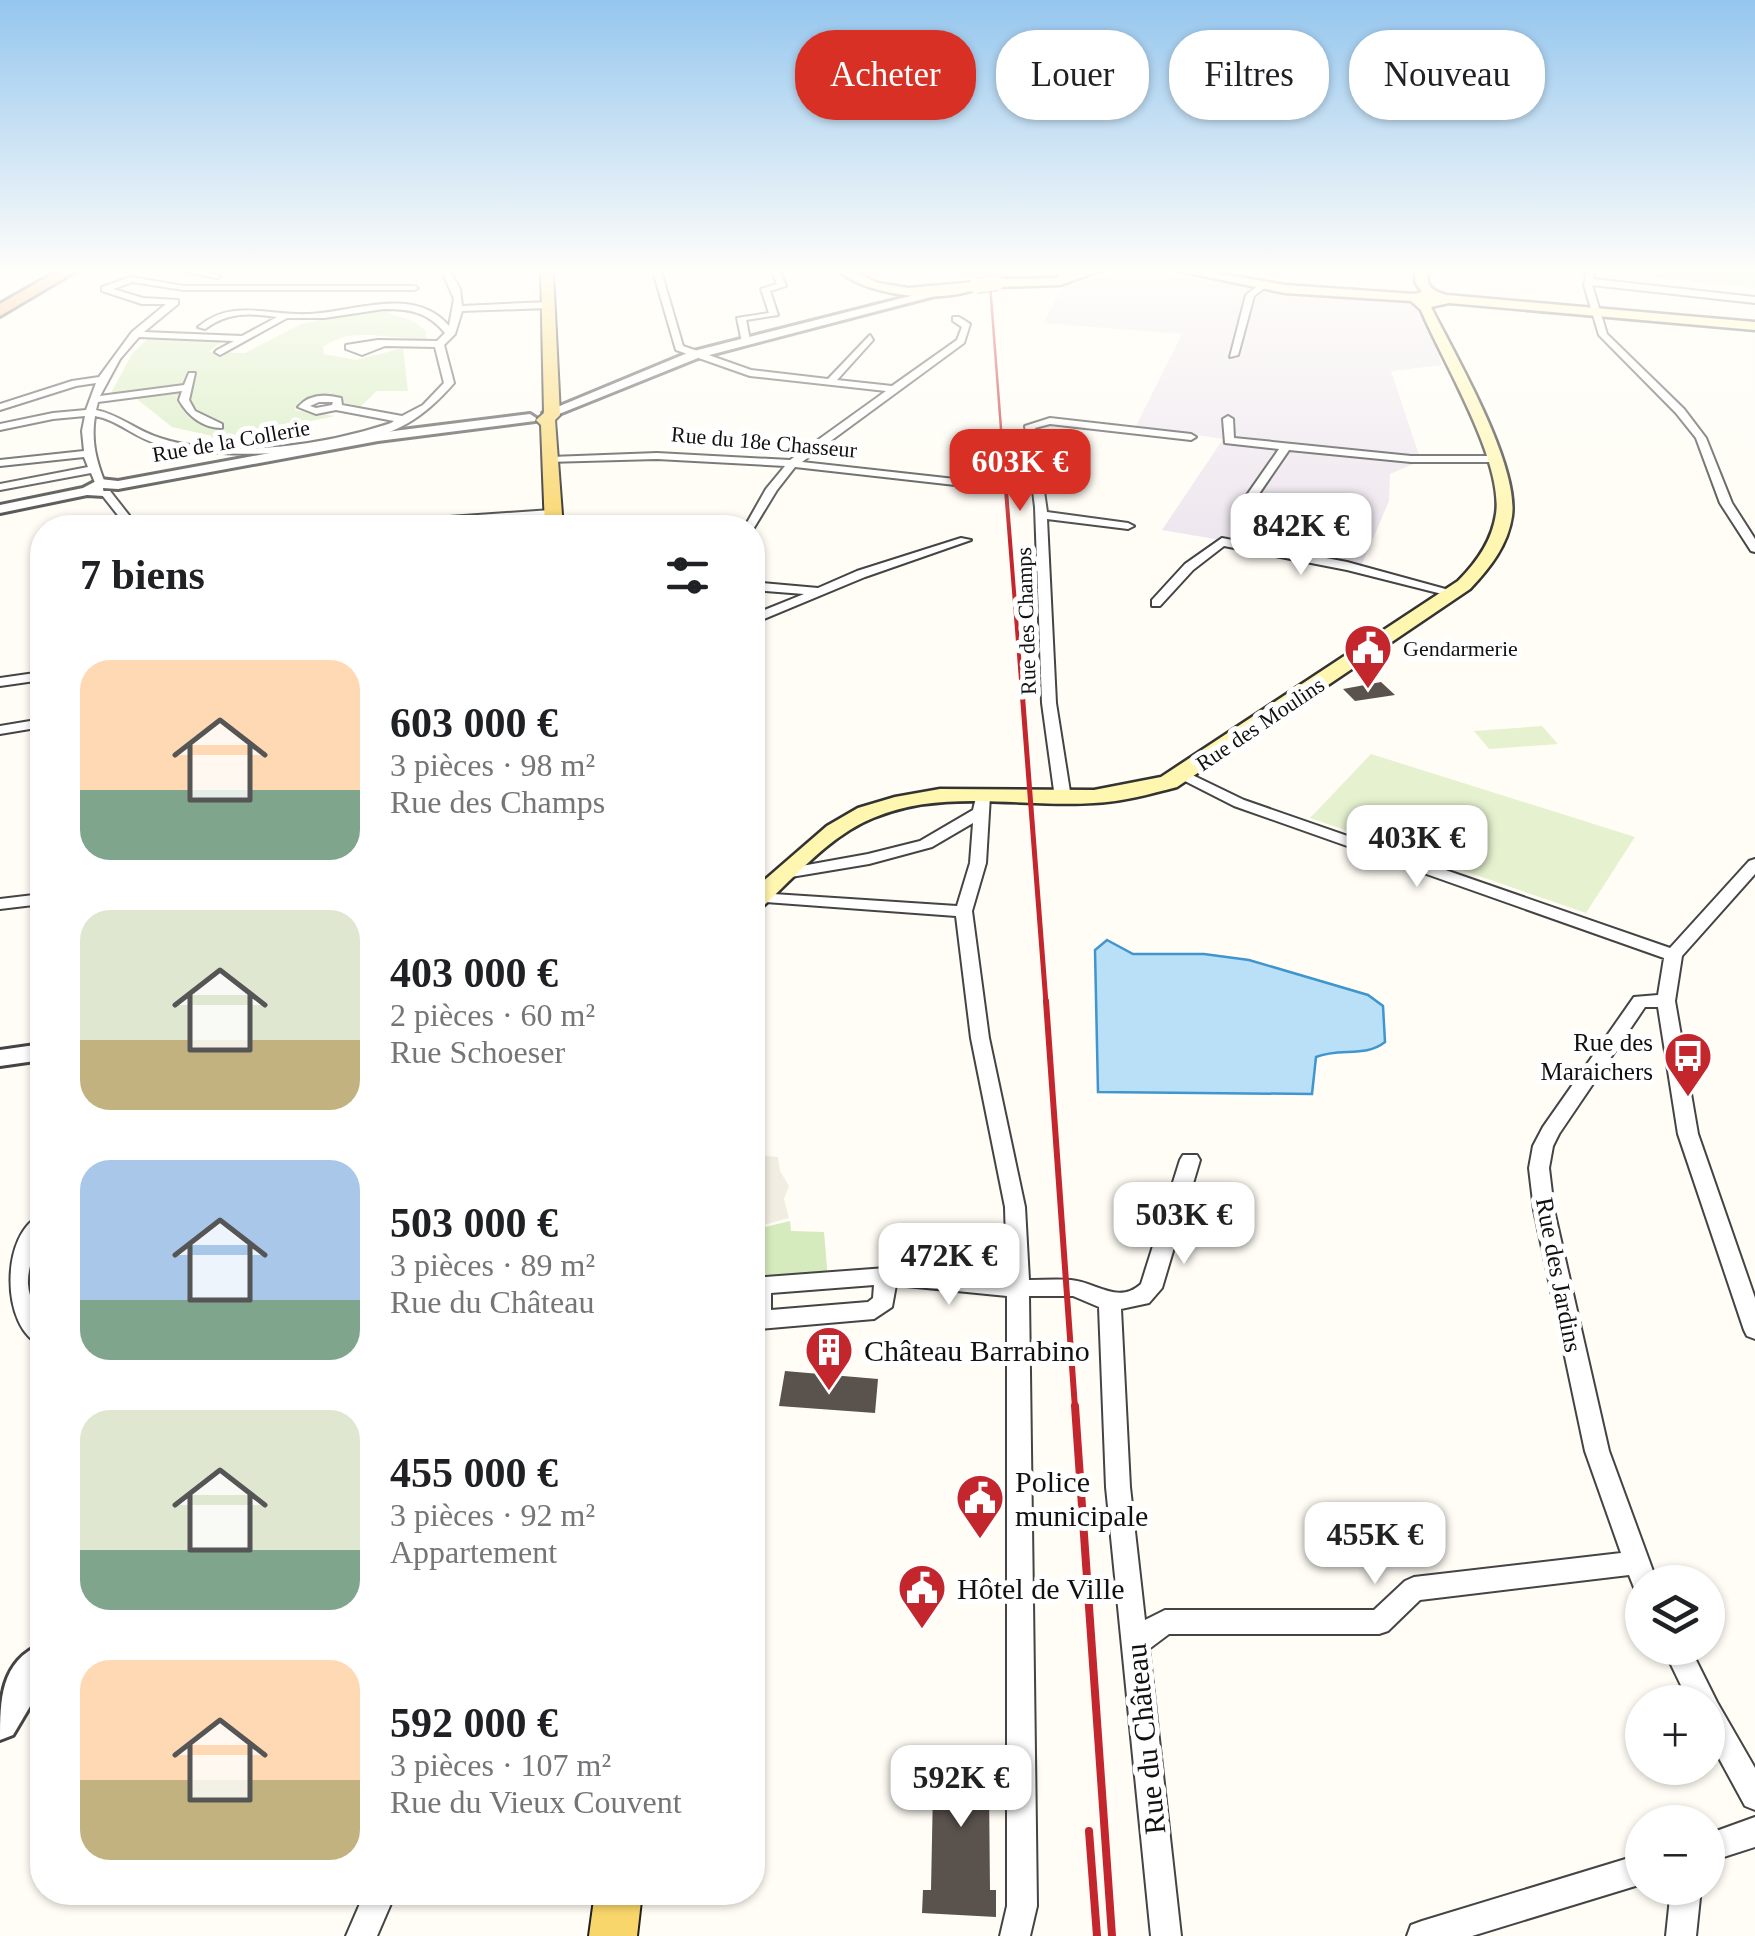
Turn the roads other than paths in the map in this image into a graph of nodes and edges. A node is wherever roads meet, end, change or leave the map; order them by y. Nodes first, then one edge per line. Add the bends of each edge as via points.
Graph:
1 (115, 361) edge
2 (443, 361) edge
3 (545, 361) edge
4 (678, 361) edge
5 (714, 361) edge
6 (849, 361) edge
7 (932, 361) edge
8 (1450, 361) edge
9 (1626, 361) edge
10 (192, 375) dead end
11 (101, 380) junction
12 (831, 382) junction
13 (186, 388) junction
14 (892, 389) junction
15 (94, 400) junction
16 (0, 406) edge
17 (336, 407) dead end
18 (543, 410) junction
19 (88, 414) junction
20 (1228, 419) dead end
21 (218, 426) dead end
22 (412, 426) junction
23 (0, 427) edge
24 (1191, 438) dead end
25 (1286, 447) junction
26 (90, 453) junction
27 (1493, 459) junction
28 (551, 460) junction
29 (0, 463) edge
30 (794, 464) junction
31 (101, 484) junction
32 (973, 484) dead end
33 (0, 487) edge
34 (1246, 504) dead end
35 (0, 509) edge
36 (124, 515) edge
37 (552, 515) edge
38 (757, 515) edge
39 (1041, 515) junction
40 (1128, 526) dead end
41 (964, 540) dead end
42 (1755, 548) edge
43 (765, 587) edge
44 (820, 592) junction
45 (1454, 593) junction
46 (1156, 603) dead end
47 (765, 615) edge
48 (30, 678) edge
49 (0, 682) edge
50 (30, 725) edge
51 (0, 730) edge
52 (1184, 775) junction
53 (1063, 798) junction
54 (981, 804) junction
55 (1755, 864) edge
56 (790, 872) junction
57 (765, 893) edge
58 (30, 901) edge
59 (765, 901) edge
60 (0, 904) edge
61 (964, 911) junction
62 (1673, 956) junction
63 (1666, 1000) junction
64 (30, 1054) edge
65 (0, 1058) edge
66 (1190, 1160) dead end
67 (30, 1244) edge
68 (886, 1276) junction
69 (765, 1285) edge
70 (1016, 1288) junction
71 (1110, 1302) junction
72 (765, 1320) edge
73 (30, 1321) edge
74 (1755, 1330) edge
75 (1636, 1565) edge
76 (1625, 1574) edge
77 (1134, 1643) junction
78 (30, 1674) edge
79 (0, 1722) edge
80 (1725, 1742) edge
81 (1755, 1796) edge
82 (1755, 1832) edge
83 (1725, 1842) edge
84 (1625, 1874) edge
85 (375, 1905) edge
86 (618, 1905) edge
87 (1684, 1905) edge
88 (362, 1936) edge
89 (614, 1936) edge
90 (1015, 1936) edge
91 (1166, 1936) edge
92 (1422, 1936) edge
93 (1681, 1936) edge

1 - 11 street
2 - 22 street via 449,383
3 - 18 main road
4 - 18 street, Rue de la Collerie
5 - 12 street via 750,373
6 - 12 street
7 - 14 street
8 - 27 main road, Rue des Moulins
9 - 42 street via 1701,438 1726,503
10 - 13 street
11 - 15 street
11 - 16 street
12 - 14 street
13 - 15 street
13 - 21 street via 188,410
14 - 30 street
15 - 19 street
17 - 22 street
18 - 22 street, Rue de la Collerie
18 - 28 main road
19 - 22 street via 107,416 147,438 222,450 309,445
19 - 23 street
19 - 26 street
20 - 25 street via 1228,441
22 - 31 street, Rue de la Collerie
24 - 39 street, Rue des Champs via 1032,423
25 - 27 street
25 - 34 street
26 - 29 street
26 - 31 street
27 - 45 main road, Rue des Moulins via 1504,492 1502,526 1483,565
28 - 30 street, Rue du 18e Chasseur via 651,453
28 - 37 main road
30 - 32 street, Rue du 18e Chasseur
30 - 38 street
31 - 33 street
31 - 35 street, Rue de la Collerie
31 - 36 street
39 - 40 street, Rue des Champs
39 - 53 street, Rue des Champs via 1049,703
41 - 44 street
43 - 44 street
44 - 47 street
45 - 46 street via 1222,542
45 - 52 main road, Rue des Moulins
48 - 49 street
50 - 51 street
52 - 53 main road, Rue des Moulins via 1127,795
52 - 62 street via 1239,803
53 - 54 main road, Rue des Moulins
54 - 56 street via 926,844
54 - 56 main road, Rue des Moulins via 930,797 866,813
54 - 61 street via 978,864
55 - 62 street
56 - 57 main road, Rue des Moulins
58 - 60 street
59 - 61 street
61 - 70 street via 980,1038 1015,1207
62 - 63 street
63 - 74 street via 1688,1134
63 - 75 street, Rue des Jardins via 1640,1001 1550,1132 1540,1168 1597,1451
64 - 65 street
66 - 71 street via 1151,1288
67 - 73 street via 18,1264 20,1309
68 - 69 street
68 - 70 street
68 - 72 street via 884,1301 874,1310
70 - 71 street via 1075,1288
70 - 90 street via 1022,1906
71 - 77 street, Rue du Château
76 - 77 street via 1414,1589 1378,1622 1165,1622
77 - 91 street, Rue du Château
78 - 79 street
80 - 81 street
82 - 83 street
84 - 92 street
85 - 88 street
86 - 89 main road
87 - 93 street

